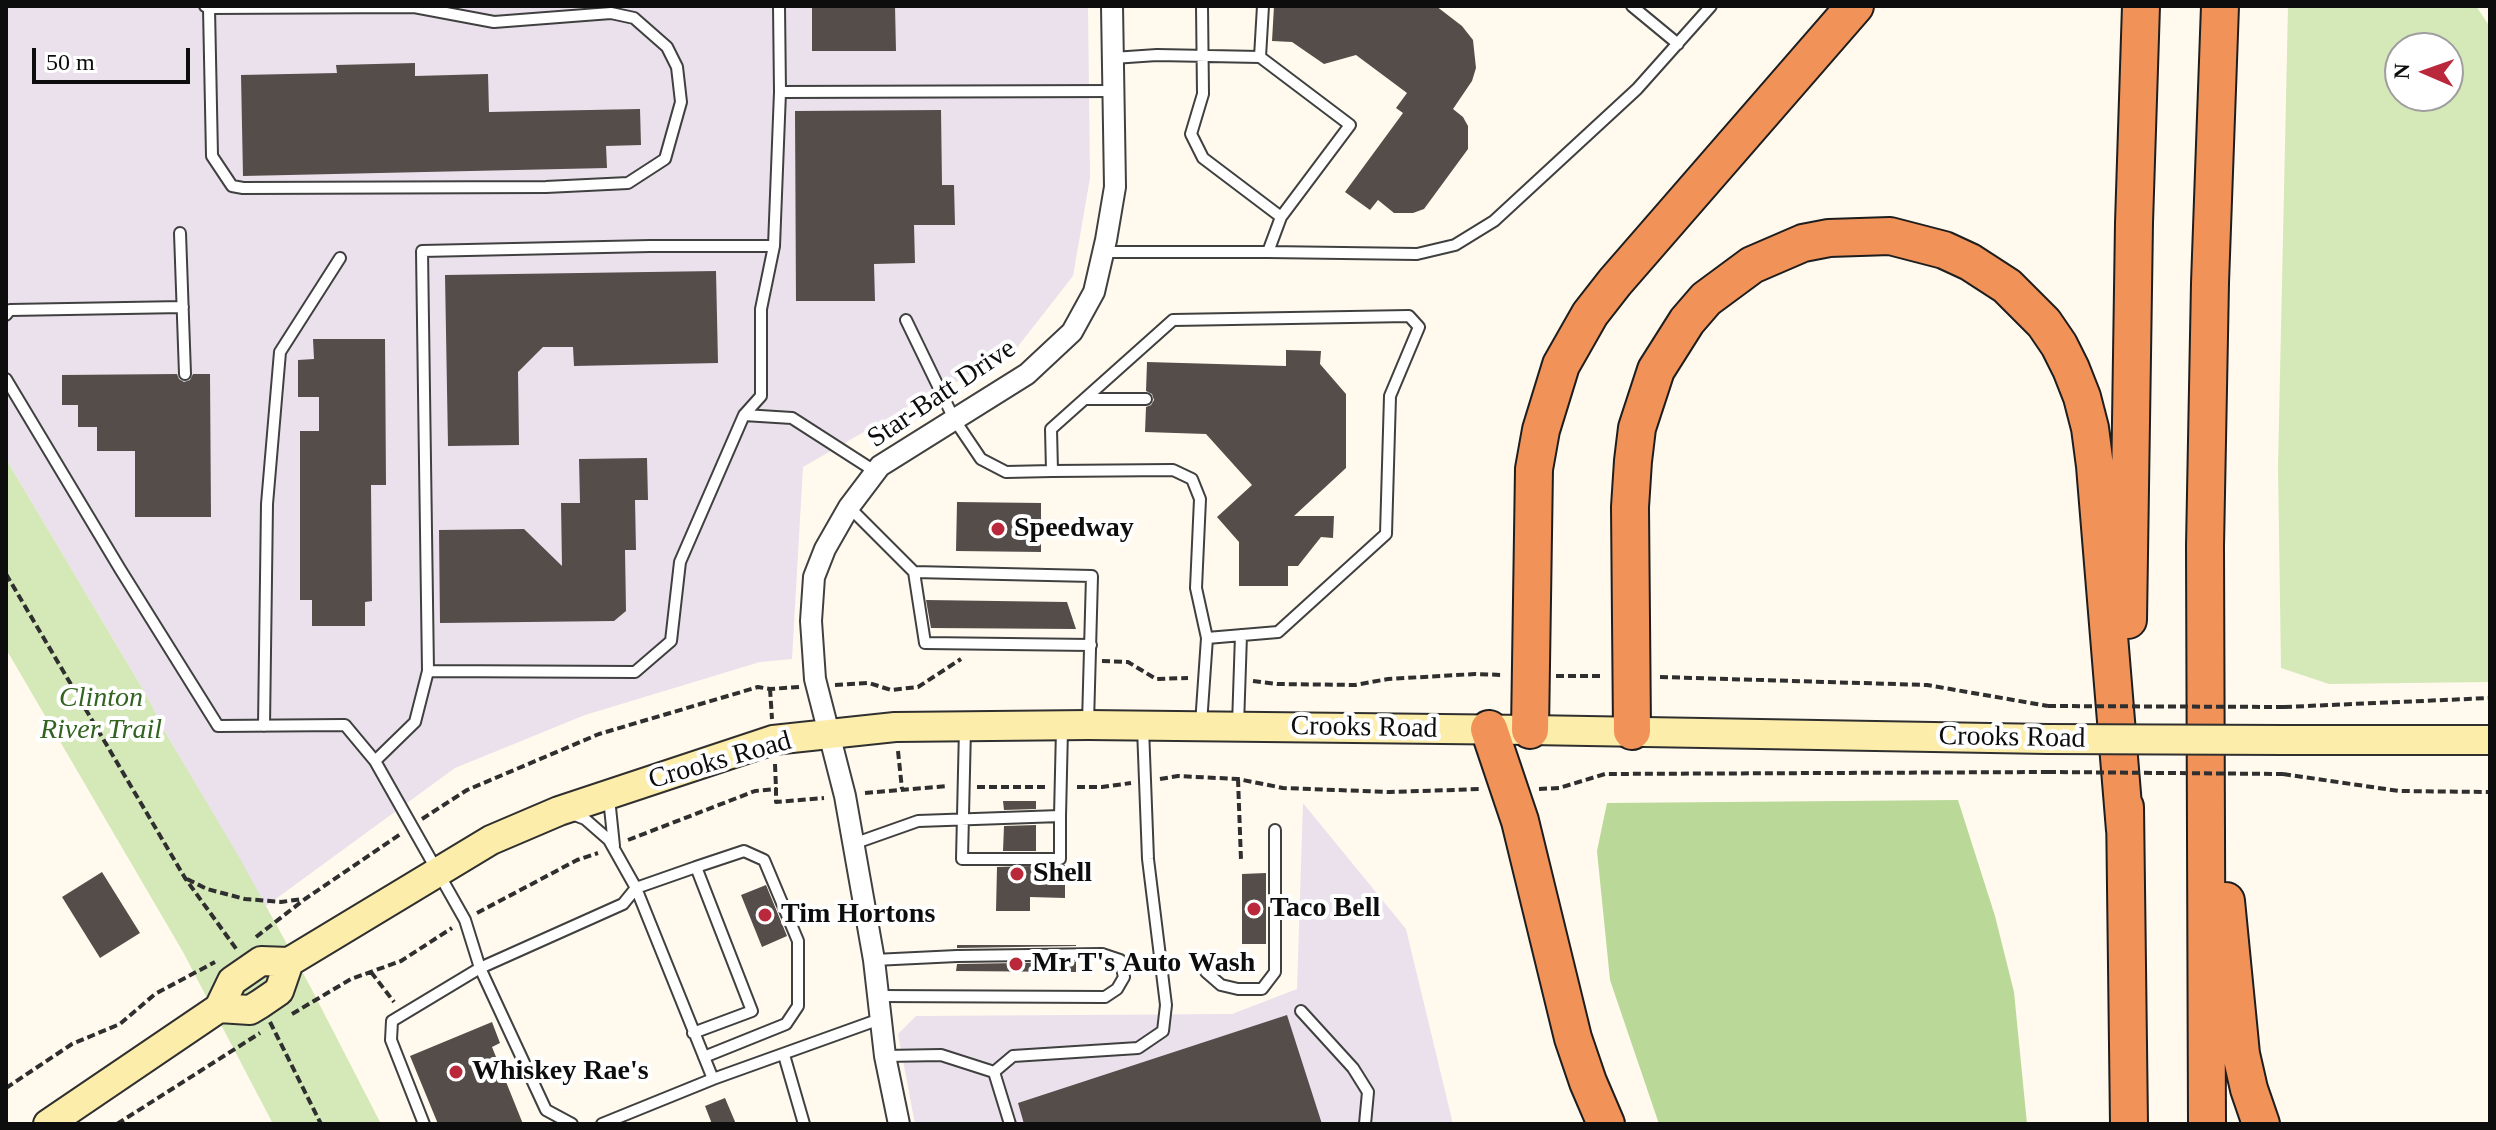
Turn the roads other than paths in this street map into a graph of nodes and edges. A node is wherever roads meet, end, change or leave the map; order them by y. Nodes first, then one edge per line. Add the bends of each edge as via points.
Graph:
1 (779, 6) edge
2 (1112, 6) edge
3 (1202, 6) edge
4 (1263, 6) edge
5 (1711, 6) edge
6 (1855, 6) edge
7 (2141, 6) edge
8 (2220, 6) edge
9 (207, 7) edge
10 (1634, 7) edge
11 (1678, 44) junction
12 (1202, 56) junction
13 (1260, 57) junction
14 (1113, 58) junction
15 (1114, 91) junction
16 (780, 92) junction
17 (1281, 217) junction
18 (180, 233) dead end
19 (774, 246) junction
20 (1104, 252) junction
21 (1268, 252) junction
22 (340, 258) dead end
23 (183, 307) junction
24 (6, 315) edge
25 (906, 320) dead end
26 (185, 374) dead end
27 (6, 379) edge
28 (1085, 399) junction
29 (1146, 399) dead end
30 (744, 415) junction
31 (954, 419) junction
32 (1052, 471) junction
33 (876, 472) junction
34 (849, 507) junction
35 (914, 572) junction
36 (1241, 635) junction
37 (1207, 638) junction
38 (1091, 645) junction
39 (428, 671) junction
40 (2205, 682) junction
41 (1075, 725) junction
42 (264, 726) junction
43 (965, 726) junction
44 (1143, 726) junction
45 (1201, 726) junction
46 (1238, 726) junction
47 (1489, 729) junction
48 (1530, 730) junction
49 (1632, 731) junction
50 (831, 735) junction
51 (2490, 740) edge
52 (375, 761) junction
53 (609, 793) junction
54 (559, 811) junction
55 (1060, 816) junction
56 (963, 819) junction
57 (1275, 830) dead end
58 (2125, 830) junction
59 (853, 844) junction
60 (615, 848) junction
61 (696, 867) junction
62 (437, 874) junction
63 (636, 888) junction
64 (874, 960) junction
65 (480, 968) junction
66 (1206, 972) dead end
67 (878, 996) junction
68 (1301, 1011) dead end
69 (880, 1019) junction
70 (693, 1033) junction
71 (784, 1055) junction
72 (885, 1056) junction
73 (704, 1057) junction
74 (994, 1072) junction
75 (713, 1079) junction
76 (48, 1124) edge
77 (424, 1124) edge
78 (572, 1124) edge
79 (602, 1124) edge
80 (804, 1124) edge
81 (899, 1124) edge
82 (1010, 1124) edge
83 (1365, 1124) edge
84 (1606, 1124) edge
85 (2129, 1124) edge
86 (2207, 1124) edge
87 (2261, 1124) edge

1 - 16 lane
2 - 14 street, Star-Batt Drive
3 - 12 lane
4 - 13 lane
5 - 11 lane
6 - 48 highway via 1615,282 1561,365 1534,469
7 - 58 highway
8 - 40 highway
9 - 9 lane via 212,156 232,186 628,183 665,159 681,102 677,67 667,47 634,18 611,13 494,22 414,7
10 - 11 lane
11 - 21 lane via 1637,89 1494,221 1455,245 1417,254
12 - 13 lane
12 - 14 lane
12 - 17 lane via 1203,94 1191,134 1203,158
13 - 17 lane via 1350,125
14 - 15 street, Star-Batt Drive
15 - 16 lane
15 - 20 street, Star-Batt Drive via 1115,187
16 - 19 lane
17 - 21 lane
18 - 23 lane
19 - 30 lane via 761,309 761,396
19 - 39 lane via 422,251
20 - 21 lane
20 - 31 street, Star-Batt Drive via 1094,292 1072,332 1027,374
22 - 42 lane via 280,352 267,504
23 - 24 lane via 10,310
23 - 26 lane
25 - 31 lane
27 - 42 lane via 218,726
28 - 29 lane
28 - 32 lane via 1051,429
28 - 36 lane via 1173,320 1409,316 1419,327 1390,396 1386,534 1278,632
30 - 33 lane via 792,418
30 - 39 lane via 680,562 671,641 635,672
31 - 32 lane via 981,459 1006,472
31 - 33 street, Star-Batt Drive
32 - 37 lane via 1173,470 1192,479 1200,499 1196,588
33 - 34 street, Star-Batt Drive
34 - 35 lane
34 - 50 street, Star-Batt Drive via 814,577 811,621 817,686
35 - 38 lane via 925,643
35 - 38 lane via 1092,576
36 - 37 lane
36 - 46 lane
37 - 45 lane
38 - 41 lane
39 - 52 lane via 415,722
40 - 86 highway
40 - 87 highway via 2241,1054
41 - 43 main road, Crooks Road
41 - 44 main road, Crooks Road
41 - 55 lane
42 - 52 lane via 345,725
43 - 50 main road, Crooks Road
43 - 56 lane
44 - 45 main road, Crooks Road
44 - 74 lane via 1148,859 1166,1005 1163,1031 1138,1048 1013,1056
45 - 46 main road, Crooks Road
46 - 47 main road, Crooks Road
47 - 48 main road, Crooks Road
47 - 84 highway via 1520,821 1573,1038
48 - 49 main road, Crooks Road
49 - 51 main road, Crooks Road, bridge
49 - 58 highway via 1630,507 1637,428 1656,370 1706,299 1752,265 1803,243 1890,236 1944,250 1989,273 2025,302 2059,345 2082,397 2095,466
50 - 53 main road, Crooks Road via 773,740
50 - 59 street, Star-Batt Drive
52 - 62 lane
53 - 54 main road, Crooks Road
53 - 60 lane
54 - 60 lane via 585,819
54 - 62 main road, Crooks Road via 491,840
55 - 56 lane
55 - 56 lane via 1060,859 962,859
56 - 59 lane via 918,821
57 - 66 lane via 1275,972 1262,989 1238,989 1221,985
58 - 85 highway
59 - 64 street, Star-Batt Drive
60 - 63 lane
61 - 63 lane
61 - 70 lane via 752,1011
61 - 73 lane via 744,851 764,860 798,941 798,1006 786,1024
62 - 65 lane via 465,920
62 - 76 main road, Crooks Road via 289,962 261,961 232,981 219,1008
63 - 65 lane via 623,904
63 - 70 lane
64 - 67 street, Star-Batt Drive
64 - 67 lane via 1102,954 1120,960 1124,977 1105,997
65 - 77 lane via 392,1021 391,1040
65 - 78 lane via 546,1110
67 - 69 street, Star-Batt Drive
68 - 83 lane via 1368,1092
69 - 71 lane
69 - 72 street, Star-Batt Drive
70 - 73 lane
71 - 75 lane
71 - 80 lane
72 - 74 lane via 941,1055
72 - 81 street, Star-Batt Drive
73 - 75 lane
74 - 82 lane
75 - 79 lane

